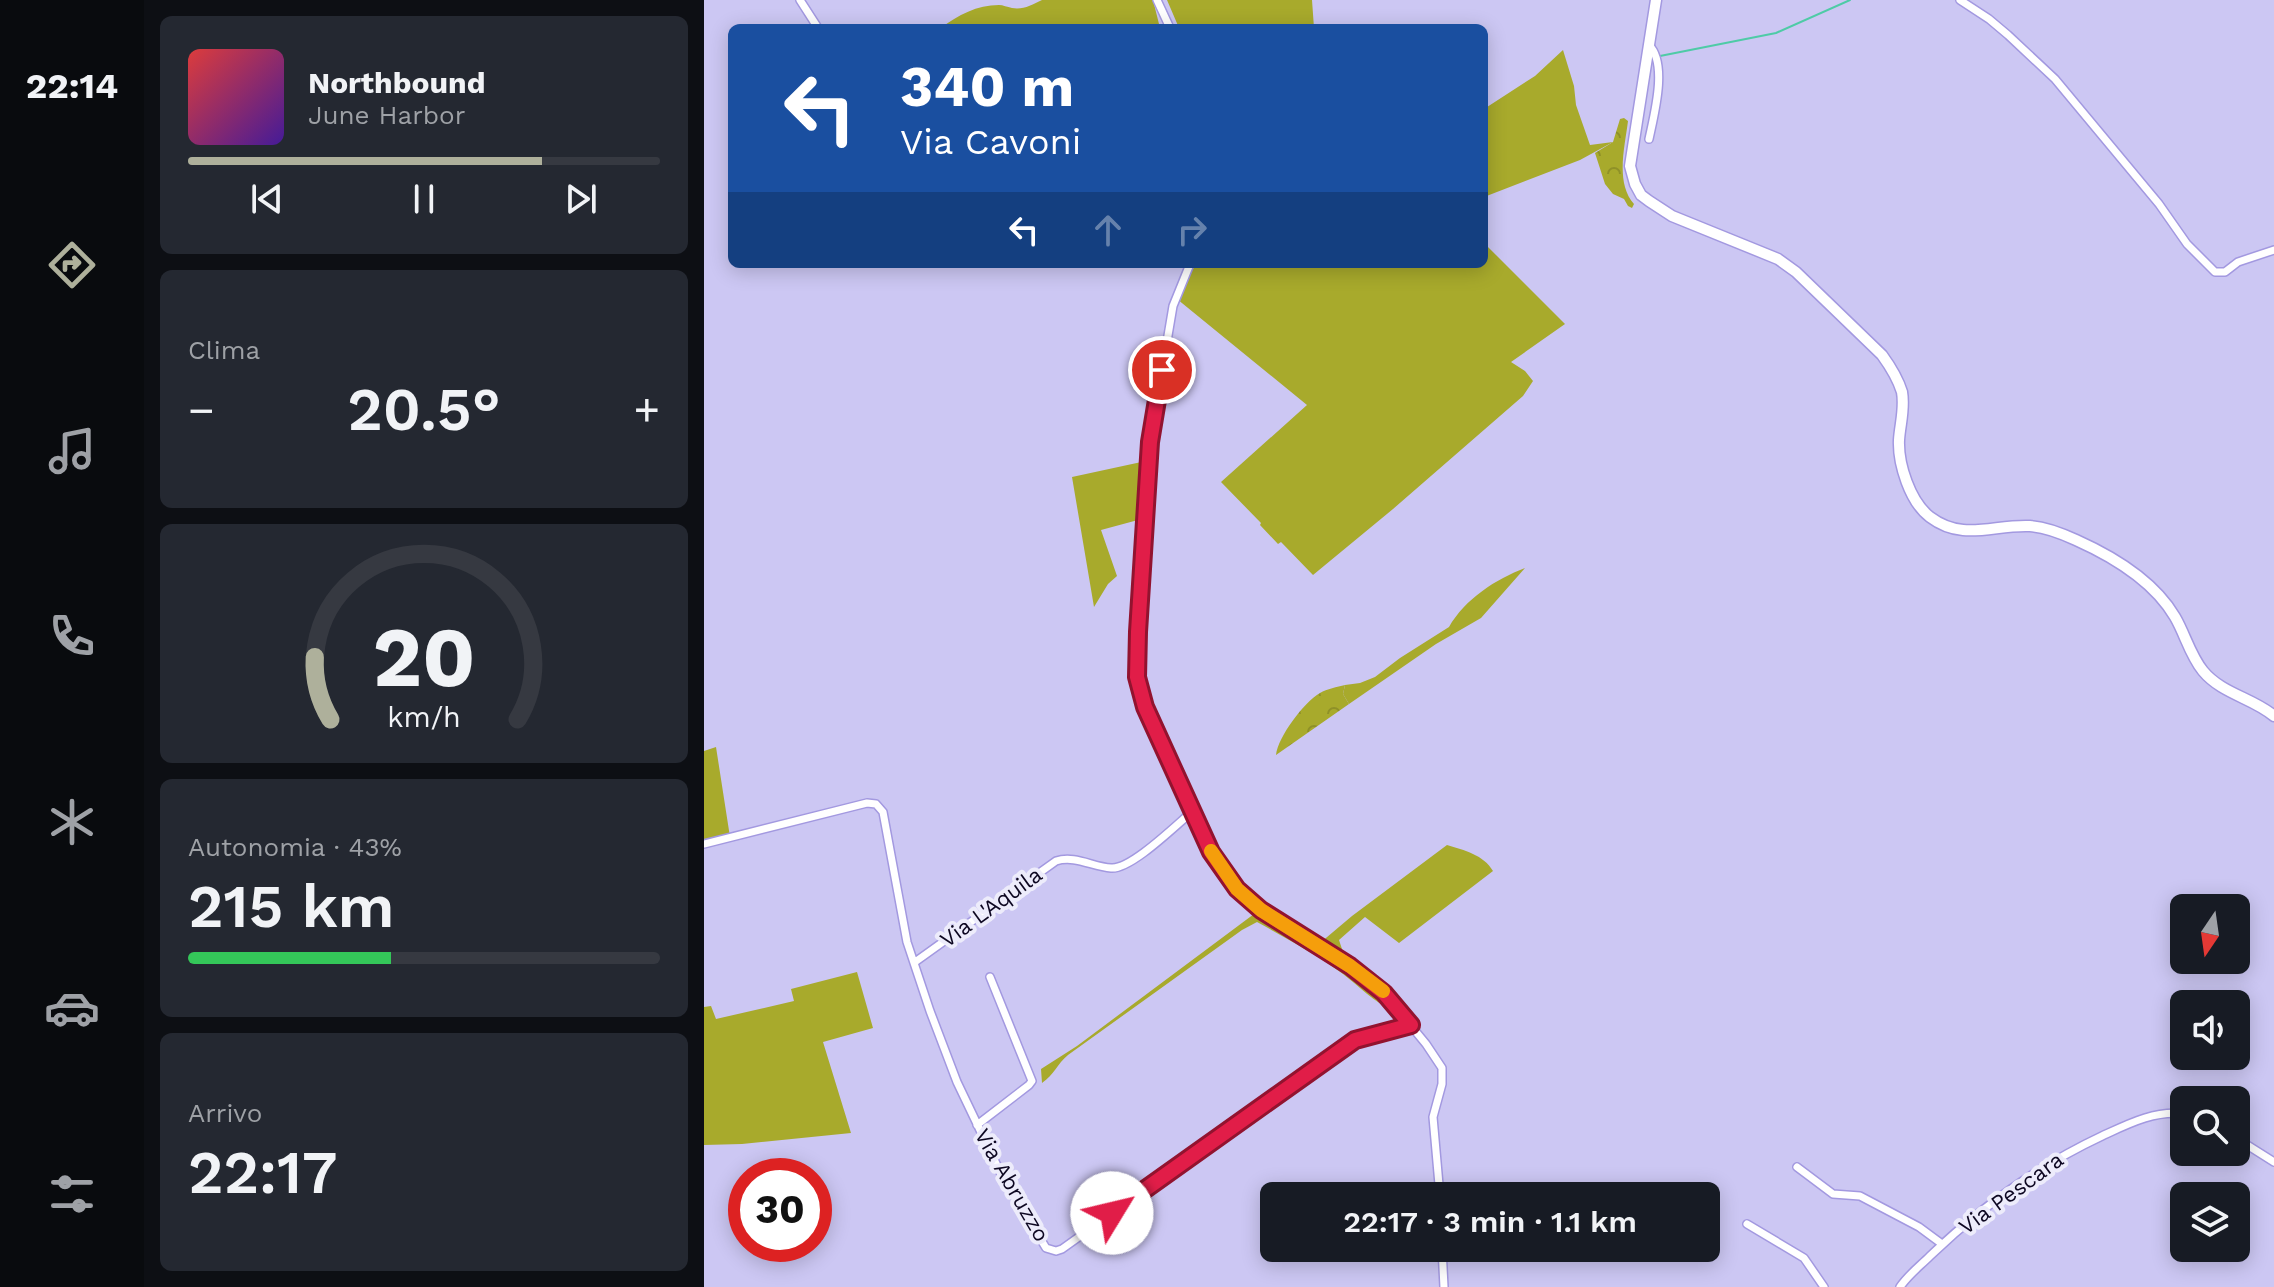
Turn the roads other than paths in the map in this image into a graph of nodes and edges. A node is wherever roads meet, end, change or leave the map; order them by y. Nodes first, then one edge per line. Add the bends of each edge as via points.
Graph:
1 (800, 0) edge
2 (1157, 0) edge
3 (1656, 0) edge
4 (1960, 0) edge
5 (815, 24) edge
6 (1168, 24) edge
7 (1647, 43) junction
8 (1649, 139) dead end
9 (2274, 250) edge
10 (1188, 268) edge
11 (2274, 716) edge
12 (1193, 811) junction
13 (704, 844) edge
14 (915, 962) junction
15 (990, 977) dead end
16 (1411, 1025) junction
17 (2170, 1114) edge
18 (977, 1125) junction
19 (2250, 1147) edge
20 (2274, 1162) edge
21 (1797, 1167) dead end
22 (1439, 1182) edge
23 (1747, 1224) dead end
24 (1942, 1244) junction
25 (1443, 1262) edge
26 (1444, 1287) edge
27 (1824, 1287) edge
28 (1900, 1287) edge

1 - 5 street
2 - 6 street
3 - 7 main road
4 - 9 street via 2055,79 2215,272
7 - 8 street via 1656,57 1658,88
7 - 11 main road via 1630,166 1641,195 1672,216 1778,259 1882,355 1901,390 1901,468 1929,517 1957,530 2051,529 2119,563 2155,589 2203,671
10 - 12 street via 1173,306 1153,420 1137,677 1145,707
12 - 14 street, Via L'Aquila via 1116,869 1065,858 1056,861
12 - 16 street via 1211,852 1237,889 1350,966 1384,993
13 - 14 street, Via Abruzzo via 876,804 883,812
14 - 18 street, Via Abruzzo
15 - 18 street via 1032,1081
16 - 18 street, Via Abruzzo via 1355,1040 1056,1251 1046,1248
16 - 22 street via 1442,1068 1433,1117
17 - 24 street, Via Pescara via 2137,1120 2057,1158
19 - 20 street
21 - 24 street via 1833,1194 1860,1196
23 - 27 street via 1804,1258
24 - 28 street, Via Pescara
25 - 26 street

